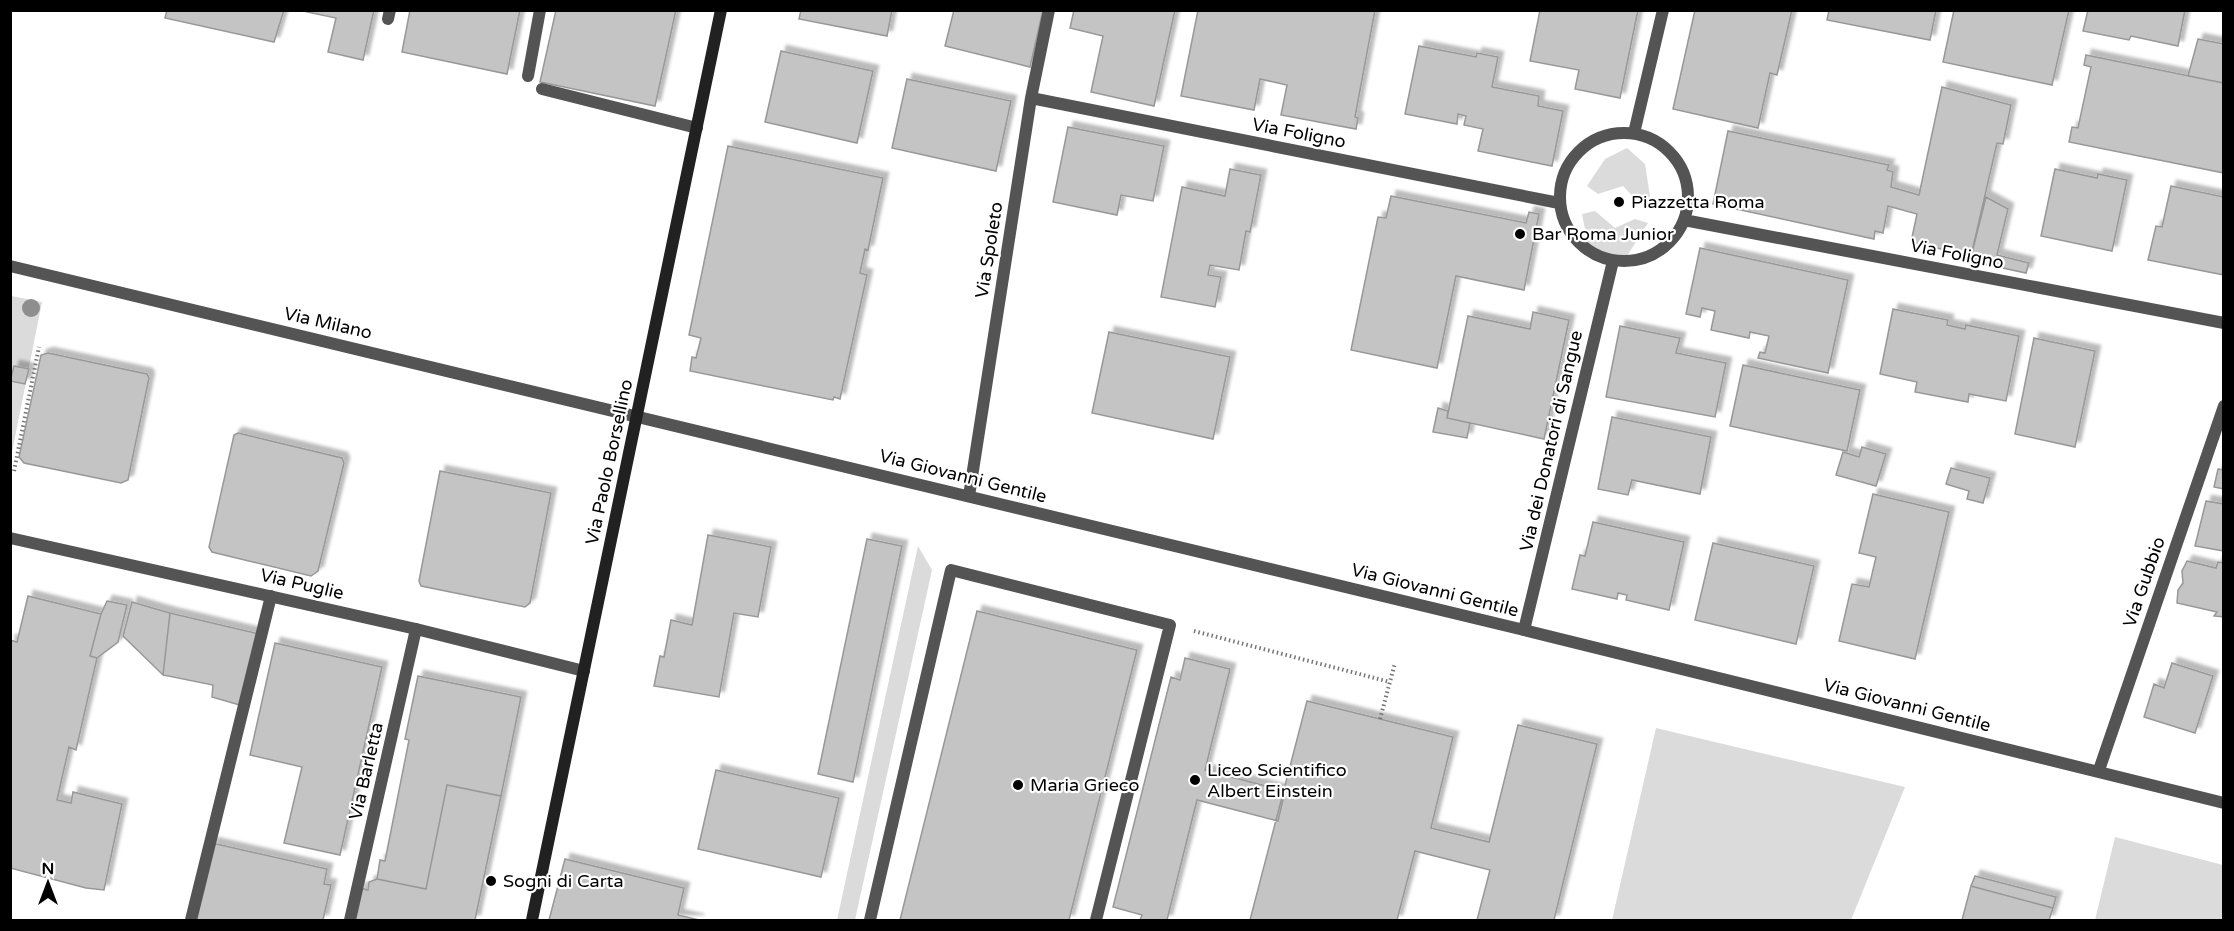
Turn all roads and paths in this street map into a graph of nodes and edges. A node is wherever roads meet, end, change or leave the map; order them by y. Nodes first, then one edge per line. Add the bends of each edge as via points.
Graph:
1 (540, 10) edge
2 (721, 10) edge
3 (1049, 10) edge
4 (1663, 10) edge
5 (528, 76) dead end
6 (542, 89) dead end
7 (1031, 98) junction
8 (697, 128) junction
9 (1634, 133) junction
10 (1559, 203) junction
11 (1684, 220) junction
12 (1613, 261) junction
13 (10, 266) edge
14 (2223, 323) edge
15 (39, 346) dead end
16 (2223, 406) edge
17 (637, 416) junction
18 (13, 467) edge
19 (969, 496) junction
20 (10, 538) edge
21 (271, 596) junction
22 (416, 629) junction
23 (1524, 630) junction
24 (1221, 638) dead end
25 (1395, 663) dead end
26 (584, 671) junction
27 (1390, 682) junction
28 (1380, 719) dead end
29 (2099, 770) junction
30 (2223, 803) edge
31 (191, 921) edge
32 (350, 921) edge
33 (532, 921) edge
34 (870, 921) edge
35 (1096, 921) edge

1 - 5 street
2 - 8 main road, Via Paolo Borsellino
3 - 7 street, Via Spoleto
4 - 9 street
6 - 8 street
7 - 10 street, Via Foligno
7 - 19 street, Via Spoleto
8 - 17 main road, Via Paolo Borsellino
9 - 10 street via 1614,133 1579,150 1563,174
9 - 11 street via 1660,144 1680,164 1689,201
10 - 12 street via 1565,224 1576,241 1593,254
11 - 12 street via 1673,239 1656,253 1635,261
11 - 14 street, Via Foligno
12 - 23 street, Via dei Donatori di Sangue
13 - 17 street, Via Milano
15 - 18 path
16 - 29 street, Via Gubbio
17 - 19 street, Via Giovanni Gentile
17 - 26 main road, Via Paolo Borsellino
19 - 23 street, Via Giovanni Gentile
20 - 21 street, Via Puglie
21 - 22 street, Via Puglie
21 - 31 street
22 - 26 street, Via Puglie
22 - 32 street, Via Barletta
23 - 29 street, Via Giovanni Gentile
24 - 27 path
25 - 27 path
26 - 33 main road, Via Paolo Borsellino
27 - 28 path
29 - 30 street, Via Giovanni Gentile
34 - 35 street via 951,570 1170,625

